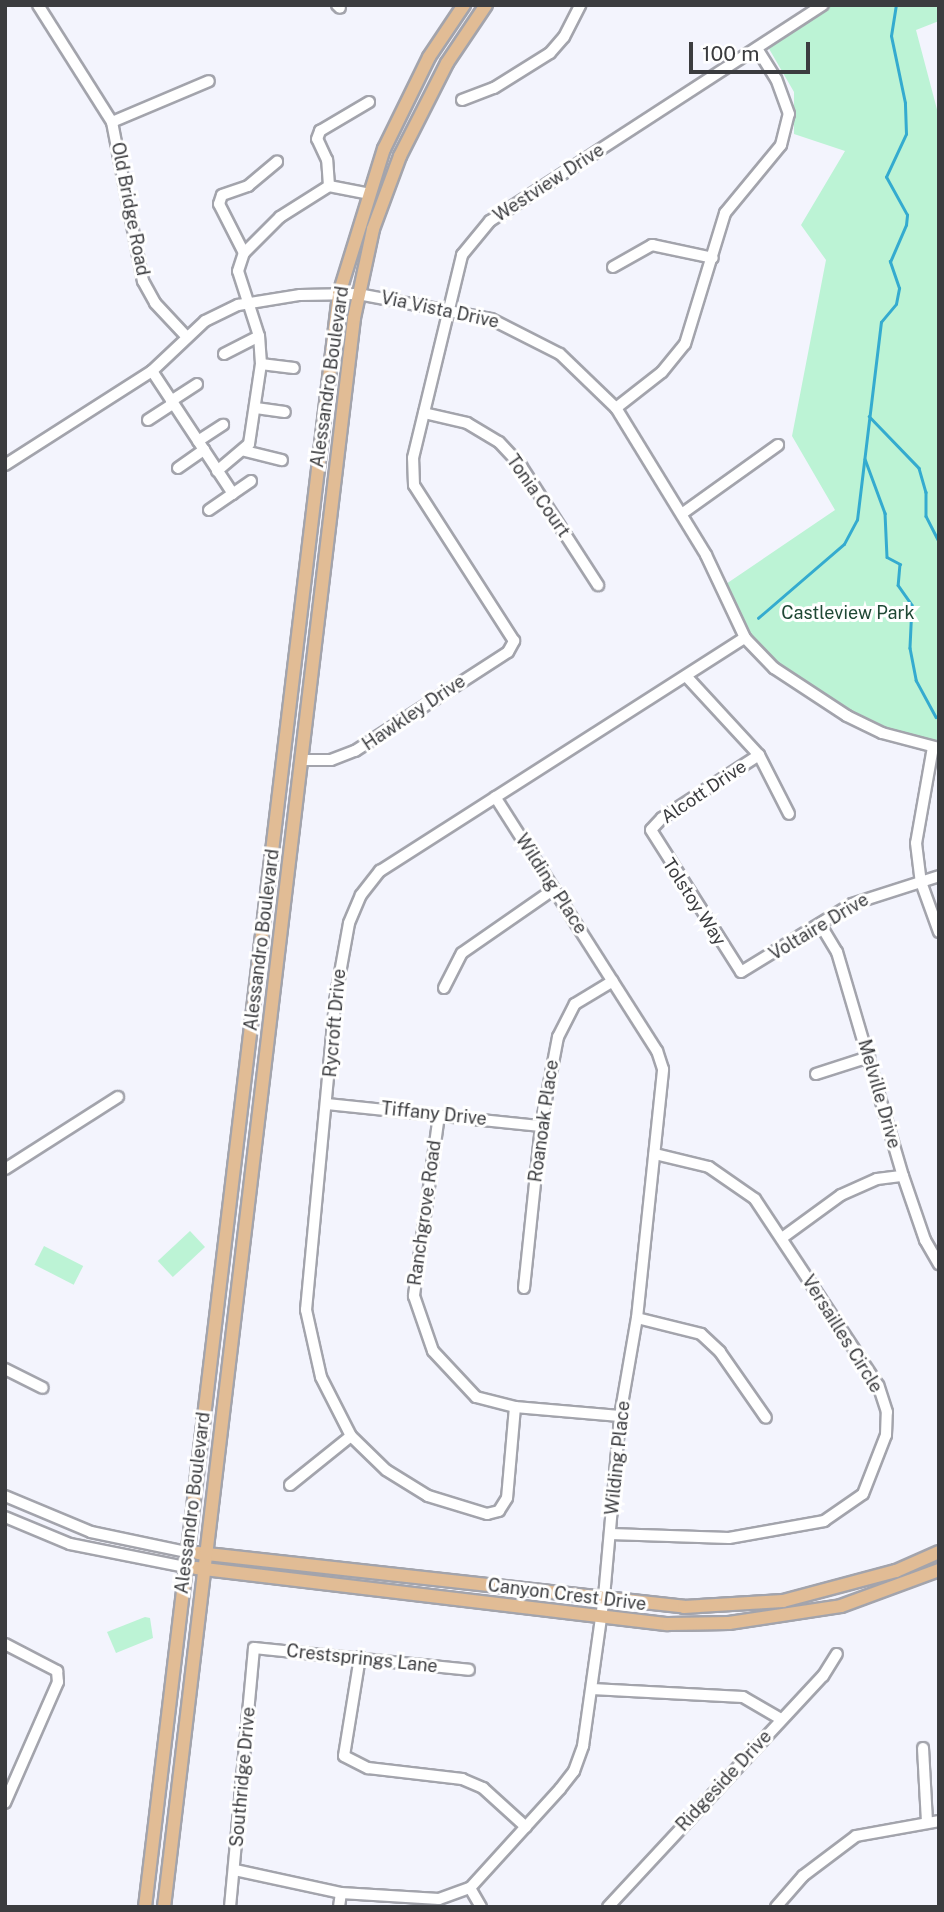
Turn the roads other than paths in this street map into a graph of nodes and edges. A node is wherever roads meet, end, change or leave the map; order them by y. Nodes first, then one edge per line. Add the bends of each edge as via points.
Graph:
1 (37, 5) edge
2 (464, 5) edge
3 (486, 5) edge
4 (580, 5) edge
5 (824, 5) edge
6 (757, 49) junction
7 (209, 81) dead end
8 (462, 100) dead end
9 (369, 102) dead end
10 (112, 122) junction
11 (277, 162) dead end
12 (329, 186) junction
13 (366, 193) junction
14 (244, 253) junction
15 (713, 258) junction
16 (613, 267) dead end
17 (339, 294) junction
18 (358, 294) junction
19 (247, 303) junction
20 (445, 308) junction
21 (259, 336) junction
22 (186, 337) junction
23 (224, 354) dead end
24 (261, 364) junction
25 (294, 369) dead end
26 (152, 371) junction
27 (197, 384) dead end
28 (172, 402) junction
29 (256, 408) junction
30 (616, 408) junction
31 (285, 412) dead end
32 (424, 413) junction
33 (148, 420) dead end
34 (223, 425) dead end
35 (201, 445) junction
36 (778, 445) dead end
37 (245, 451) junction
38 (282, 460) dead end
39 (5, 465) edge
40 (178, 468) dead end
41 (218, 471) junction
42 (251, 481) dead end
43 (233, 494) junction
44 (209, 510) dead end
45 (683, 513) junction
46 (598, 585) dead end
47 (745, 638) junction
48 (514, 640) joint
49 (686, 676) junction
50 (936, 747) edge
51 (760, 755) junction
52 (301, 760) junction
53 (495, 797) junction
54 (789, 814) dead end
55 (651, 830) joint
56 (939, 876) edge
57 (921, 882) junction
58 (554, 890) junction
59 (820, 924) junction
60 (939, 932) edge
61 (741, 972) joint
62 (613, 981) junction
63 (444, 988) dead end
64 (869, 1057) junction
65 (816, 1074) dead end
66 (118, 1097) dead end
67 (327, 1104) junction
68 (439, 1115) junction
69 (541, 1126) junction
70 (655, 1154) junction
71 (5, 1169) edge
72 (903, 1176) junction
73 (782, 1238) junction
74 (939, 1264) edge
75 (524, 1288) dead end
76 (637, 1318) junction
77 (5, 1369) edge
78 (43, 1388) dead end
79 (515, 1407) junction
80 (620, 1416) junction
81 (766, 1418) dead end
82 (351, 1436) junction
83 (290, 1485) dead end
84 (5, 1496) edge
85 (5, 1517) edge
86 (610, 1534) junction
87 (187, 1552) junction
88 (939, 1552) edge
89 (204, 1554) junction
90 (185, 1567) junction
91 (202, 1569) junction
92 (939, 1570) edge
93 (604, 1598) junction
94 (601, 1618) junction
95 (5, 1644) edge
96 (254, 1648) joint
97 (837, 1654) dead end
98 (360, 1657) junction
99 (469, 1671) dead end
100 (592, 1689) junction
101 (781, 1719) junction
102 (923, 1748) dead end
103 (5, 1803) edge
104 (927, 1821) junction
105 (939, 1821) edge
106 (526, 1828) junction
107 (235, 1870) junction
108 (470, 1888) junction
109 (341, 1893) junction
110 (145, 1907) edge
111 (164, 1907) edge
112 (230, 1907) edge
113 (339, 1907) edge
114 (481, 1907) edge
115 (608, 1907) edge
116 (776, 1907) edge

1 - 10 street, Old Bridge Road
2 - 13 main road, Alessandro Boulevard via 399,114
3 - 18 main road, Alessandro Boulevard via 447,63 400,156 373,229
4 - 8 street via 550,53 494,89
5 - 6 street, Westview Drive
6 - 15 street via 776,79 789,114 781,145 725,213
6 - 20 street, Westview Drive via 490,221 462,255
7 - 10 street
9 - 12 street via 320,131 317,139 327,160
10 - 22 street, Old Bridge Road via 143,281 155,303
11 - 14 street via 247,186 222,195 219,204
12 - 13 street
12 - 14 street via 297,204
13 - 17 main road, Alessandro Boulevard
14 - 19 street via 238,271
15 - 16 street via 652,245
15 - 30 street via 685,344 662,372
17 - 18 street, Via Vista Drive
17 - 19 street, Via Vista Drive
17 - 87 main road, Alessandro Boulevard
18 - 20 street, Via Vista Drive
18 - 52 main road, Alessandro Boulevard
19 - 21 street
19 - 22 street, Via Vista Drive via 219,313
20 - 30 street, Via Vista Drive via 491,319 539,339 581,369
20 - 32 street, Westview Drive
21 - 23 street
21 - 24 street
22 - 26 street, Via Vista Drive
24 - 25 street
24 - 29 street
26 - 28 street
26 - 39 street, Via Vista Drive
27 - 28 street
28 - 33 street
28 - 35 street
29 - 31 street
29 - 37 street
30 - 45 street, Via Vista Drive
32 - 46 street, Tonia Court via 467,423 499,442 521,466
32 - 48 street, Westview Drive via 413,457 414,485
34 - 35 street
35 - 40 street
35 - 41 street
36 - 45 street
37 - 38 street
37 - 41 street
41 - 43 street
42 - 43 street
43 - 44 street
45 - 47 street, Via Vista Drive
47 - 49 street, Rycroft Drive
47 - 50 street, Via Vista Drive via 809,695 882,733
48 - 52 street, Hawkley Drive via 508,652 355,751 331,760
49 - 51 street
49 - 53 street, Rycroft Drive
50 - 57 street via 916,843
51 - 54 street
51 - 55 street, Alcott Drive via 662,818
52 - 89 main road, Alessandro Boulevard
53 - 58 street, Wilding Place
53 - 67 street, Rycroft Drive via 380,871 360,895 341,954
55 - 61 street, Tolstoy Way
56 - 57 street, Voltaire Drive
57 - 59 street, Voltaire Drive via 881,891
57 - 60 street
58 - 62 street, Wilding Place
58 - 63 street via 462,953
59 - 61 street, Voltaire Drive
59 - 64 street, Melville Drive via 837,952
62 - 69 street, Roanoak Place via 575,1004 558,1037
62 - 70 street, Wilding Place via 657,1051 663,1069
64 - 65 street
64 - 72 street, Melville Drive
66 - 71 street
67 - 68 street, Tiffany Drive
67 - 82 street, Rycroft Drive via 306,1310 321,1377
68 - 69 street, Tiffany Drive
68 - 79 street, Ranchgrove Road via 414,1296 433,1351 448,1372 476,1397
69 - 75 street, Roanoak Place
70 - 73 street, Versailles Circle via 709,1167 736,1182 755,1199
70 - 76 street, Wilding Place
72 - 73 street via 877,1180 841,1195
72 - 74 street, Melville Drive via 925,1240
73 - 86 street, Versailles Circle via 878,1385 887,1412 886,1435 871,1480 844,1511 803,1527 729,1538
76 - 80 street, Wilding Place
76 - 81 street via 701,1334 728,1362
77 - 78 street
79 - 80 street, Ranchgrove Road
79 - 82 street, Rycroft Drive via 507,1498 499,1511 487,1514 428,1496 386,1470
80 - 86 street, Wilding Place
82 - 83 street
84 - 87 street via 91,1532
85 - 90 street via 70,1544
86 - 93 street, Wilding Place
87 - 89 main road, Canyon Crest Drive
87 - 90 main road, Alessandro Boulevard
88 - 93 main road, Canyon Crest Drive via 884,1575 783,1601 684,1607
89 - 91 main road, Alessandro Boulevard
89 - 93 main road, Canyon Crest Drive
90 - 91 main road, Canyon Crest Drive
90 - 110 main road, Alessandro Boulevard
91 - 94 main road, Canyon Crest Drive
91 - 111 main road, Alessandro Boulevard
92 - 94 main road, Canyon Crest Drive via 841,1606 784,1616 668,1624
93 - 94 street, Wilding Place
94 - 100 street, Wilding Place
95 - 103 street via 57,1671 51,1701
96 - 98 street, Crestsprings Lane
96 - 107 street, Southridge Drive
97 - 101 street, Ridgeside Drive via 823,1676
98 - 99 street, Crestsprings Lane
98 - 106 street via 344,1756 368,1768 462,1779 483,1788
100 - 101 street via 743,1698
100 - 106 street, Wilding Place via 574,1771
101 - 115 street, Ridgeside Drive
102 - 104 street
104 - 105 street
104 - 116 street via 856,1836 803,1876
106 - 108 street, Wilding Place
107 - 109 street, Wilding Place
107 - 112 street, Southridge Drive
108 - 109 street, Wilding Place via 439,1899
108 - 114 street
109 - 113 street

